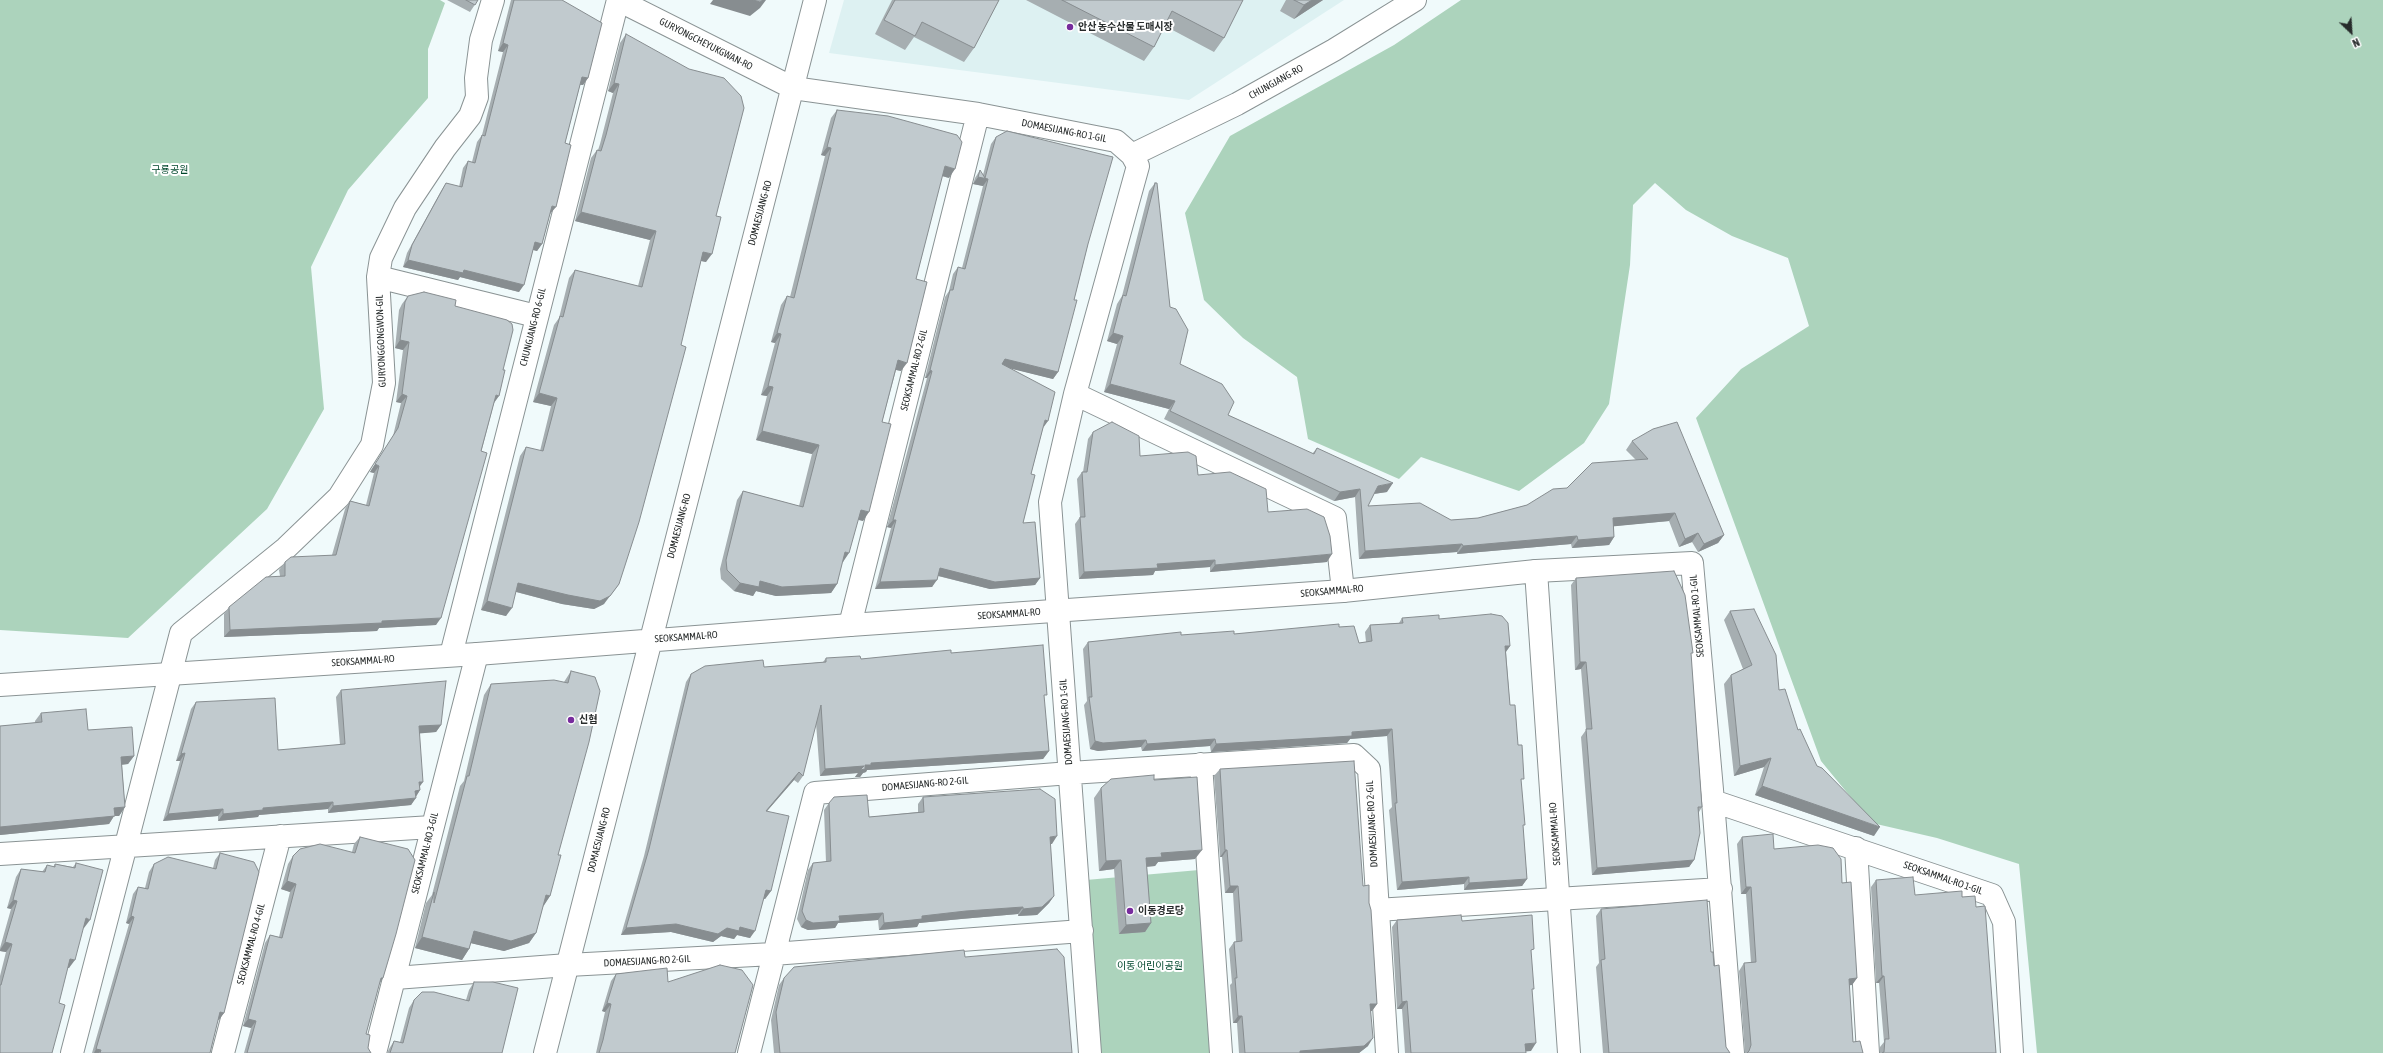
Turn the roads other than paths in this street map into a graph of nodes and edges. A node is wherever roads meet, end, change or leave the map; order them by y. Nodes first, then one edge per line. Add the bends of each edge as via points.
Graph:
1 (492, 0) edge
2 (618, 0) edge
3 (815, 0) edge
4 (1415, 0) edge
5 (793, 88) junction
6 (978, 114) junction
7 (1132, 155) junction
8 (378, 277) junction
9 (536, 316) junction
10 (1075, 394) junction
11 (1536, 571) junction
12 (1343, 591) junction
13 (1059, 611) junction
14 (850, 625) junction
15 (650, 640) junction
16 (477, 654) junction
17 (451, 655) junction
18 (171, 674) junction
19 (0, 686) edge
20 (1201, 764) junction
21 (1070, 773) junction
22 (1713, 801) junction
23 (432, 827) junction
24 (280, 836) junction
25 (127, 846) junction
26 (1856, 848) junction
27 (0, 854) edge
28 (1721, 889) junction
29 (1560, 899) junction
30 (1376, 910) junction
31 (1082, 931) junction
32 (773, 954) junction
33 (568, 965) junction
34 (395, 978) junction
35 (72, 1053) edge
36 (223, 1053) edge
37 (375, 1053) edge
38 (545, 1053) edge
39 (749, 1053) edge
40 (1090, 1053) edge
41 (1221, 1053) edge
42 (1387, 1053) edge
43 (1569, 1053) edge
44 (1733, 1053) edge
45 (1868, 1053) edge
46 (2012, 1053) edge

1 - 8 street, GURYONGGONGWON-GIL via 481,40 476,78 477,97 470,116 405,208 381,258
2 - 5 street, GURYONGCHEYUKGWAN-RO
2 - 9 street, CHUNGJANG-RO 6-GIL
3 - 5 street, DOMAESIJANG-RO
4 - 7 street, CHUNGJANG-RO via 1334,50 1237,104
5 - 6 street, DOMAESIJANG-RO 1-GIL
5 - 15 street, DOMAESIJANG-RO
6 - 7 street, DOMAESIJANG-RO 1-GIL via 1116,142
6 - 14 street, SEOKSAMMAL-RO 2-GIL
7 - 10 street, DOMAESIJANG-RO 1-GIL via 1138,166
8 - 9 street
8 - 18 street, GURYONGGONGWON-GIL via 384,383 372,445 339,497 286,548 181,633
9 - 17 street, CHUNGJANG-RO 6-GIL
10 - 12 street via 1335,518
10 - 13 street, DOMAESIJANG-RO 1-GIL via 1050,502
11 - 12 street, SEOKSAMMAL-RO
11 - 22 street, SEOKSAMMAL-RO 1-GIL via 1692,563
11 - 29 street, SEOKSAMMAL-RO
12 - 13 street, SEOKSAMMAL-RO
13 - 14 street, SEOKSAMMAL-RO
13 - 21 street, DOMAESIJANG-RO 1-GIL
14 - 15 street, SEOKSAMMAL-RO
15 - 16 street, SEOKSAMMAL-RO
15 - 33 street, DOMAESIJANG-RO
16 - 17 street, SEOKSAMMAL-RO
16 - 23 street, SEOKSAMMAL-RO 3-GIL
17 - 18 street, SEOKSAMMAL-RO
18 - 19 street, SEOKSAMMAL-RO
18 - 25 street, GURYONGGONGWON-GIL
20 - 21 street, DOMAESIJANG-RO 2-GIL
20 - 30 street, DOMAESIJANG-RO 2-GIL via 1354,755 1369,769
20 - 41 street
21 - 31 street, DOMAESIJANG-RO 1-GIL
21 - 32 street, DOMAESIJANG-RO 2-GIL via 816,793
22 - 26 street, SEOKSAMMAL-RO 1-GIL
22 - 28 street, SEOKSAMMAL-RO 1-GIL
23 - 24 street
23 - 34 street, SEOKSAMMAL-RO 3-GIL
24 - 25 street
24 - 36 street, SEOKSAMMAL-RO 4-GIL
25 - 27 street
25 - 35 street
26 - 45 street
26 - 46 street, SEOKSAMMAL-RO 1-GIL via 1992,895 2004,922
28 - 29 street
28 - 44 street, SEOKSAMMAL-RO 1-GIL
29 - 30 street
29 - 43 street, SEOKSAMMAL-RO
30 - 42 street, DOMAESIJANG-RO 2-GIL
31 - 32 street, DOMAESIJANG-RO 2-GIL
31 - 40 street, DOMAESIJANG-RO 1-GIL
32 - 33 street, DOMAESIJANG-RO 2-GIL
32 - 39 street, DOMAESIJANG-RO 2-GIL
33 - 34 street, DOMAESIJANG-RO 2-GIL
33 - 38 street, DOMAESIJANG-RO
34 - 37 street, SEOKSAMMAL-RO 3-GIL

